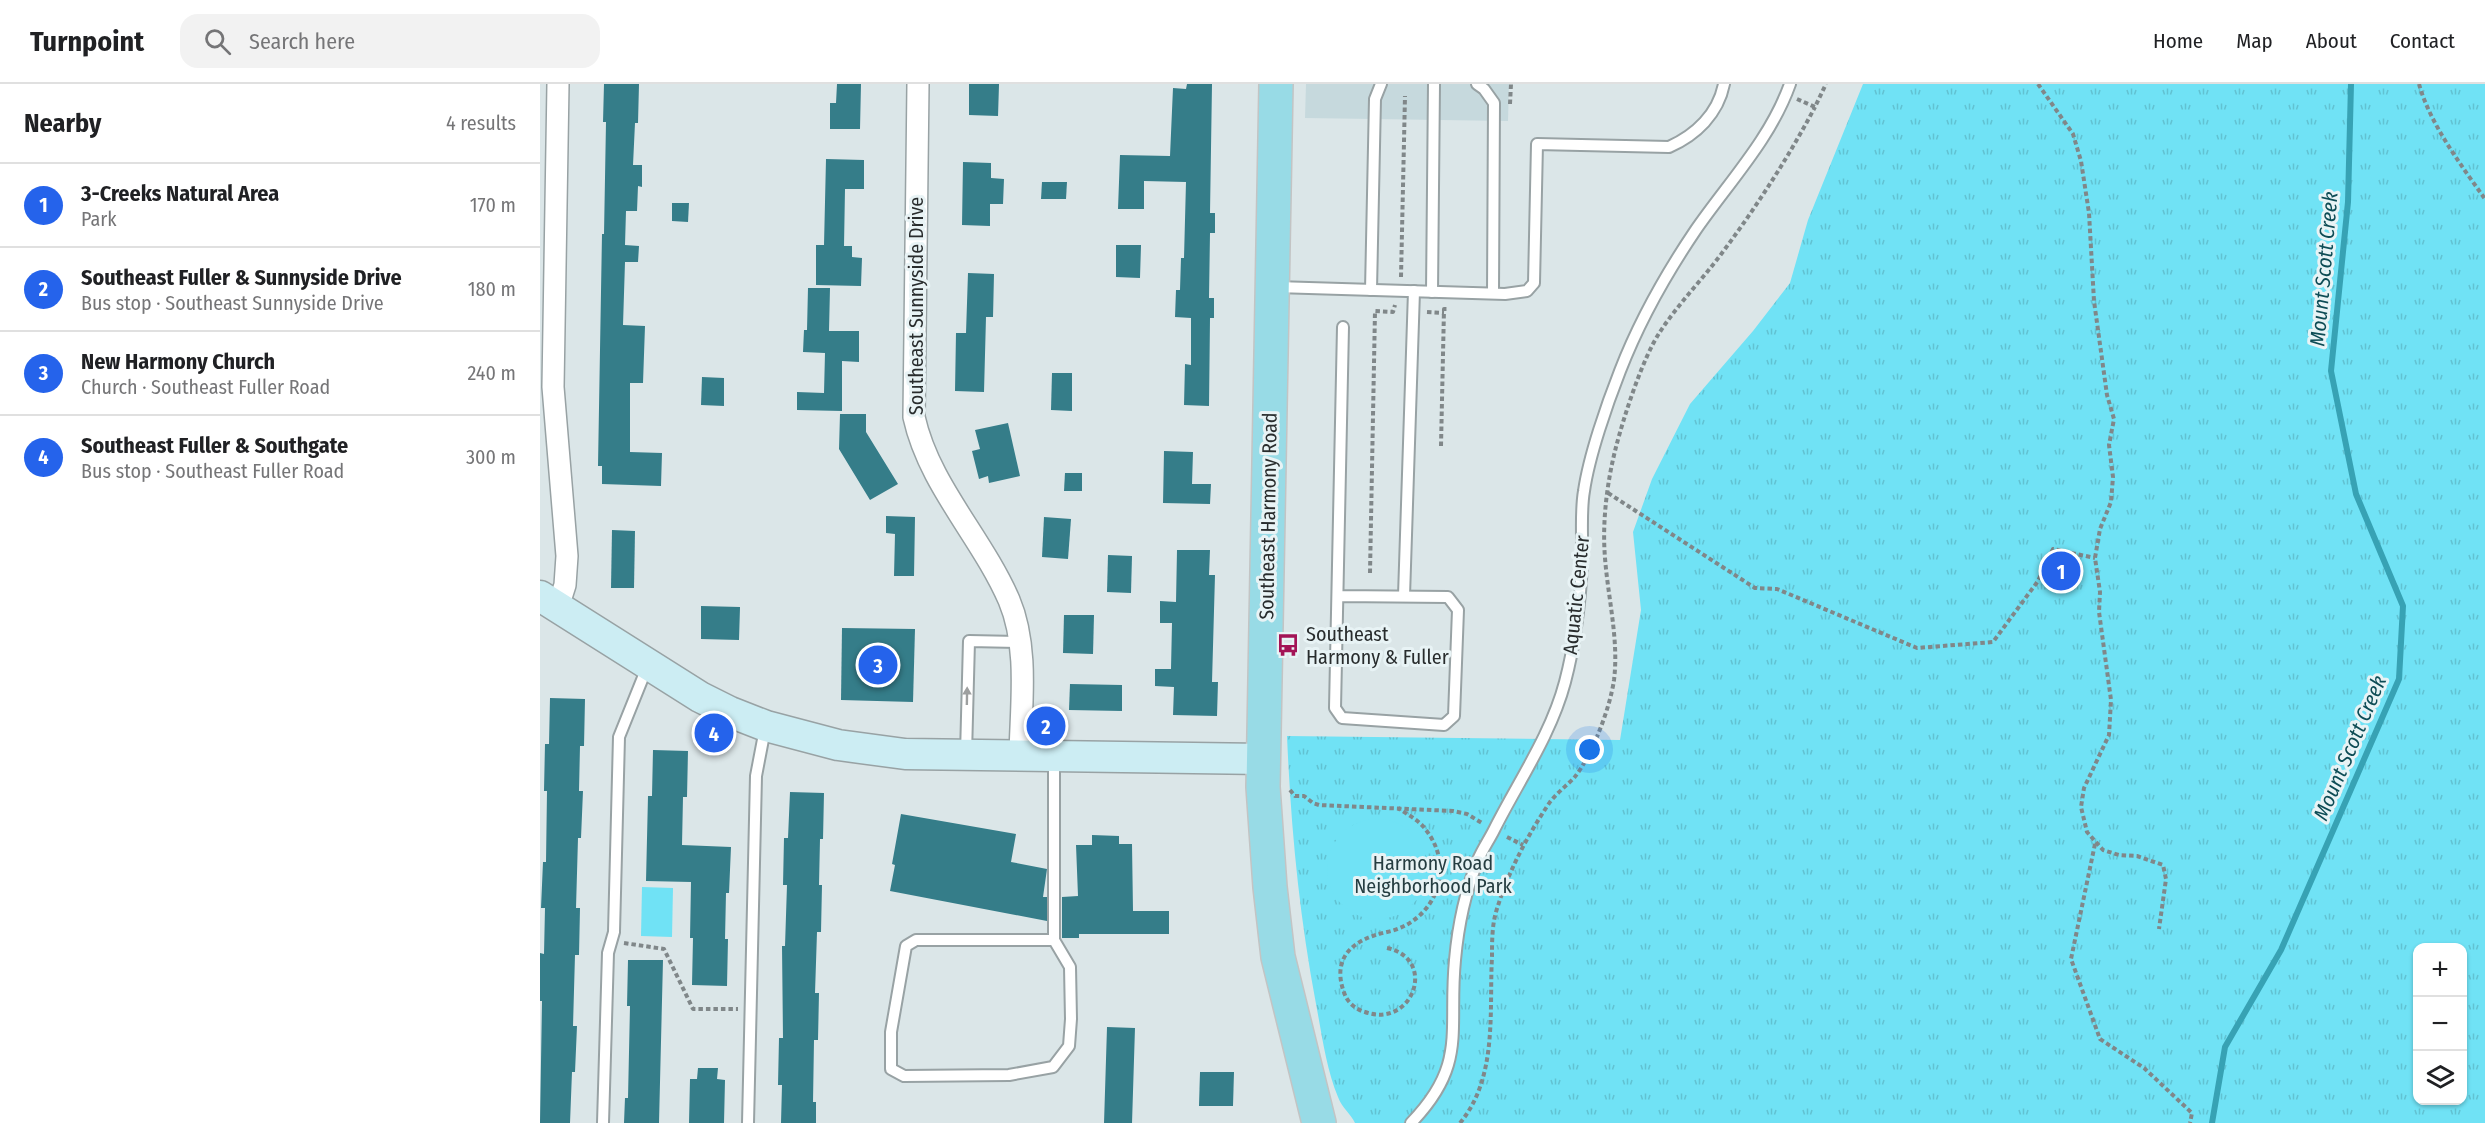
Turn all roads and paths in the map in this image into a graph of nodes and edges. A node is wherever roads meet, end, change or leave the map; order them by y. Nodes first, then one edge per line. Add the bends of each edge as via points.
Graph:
1 (558, 84) edge
2 (918, 84) edge
3 (1276, 84) edge
4 (1381, 84) edge
5 (1434, 84) edge
6 (1477, 84) edge
7 (1724, 84) edge
8 (1826, 84) edge
9 (2038, 84) edge
10 (2419, 84) edge
11 (1789, 89) edge
12 (1405, 96) dead end
13 (1815, 107) junction
14 (2485, 199) edge
15 (1401, 277) dead end
16 (1272, 287) junction
17 (1371, 290) junction
18 (1414, 291) junction
19 (1432, 292) junction
20 (1492, 293) junction
21 (1395, 304) dead end
22 (1454, 309) dead end
23 (1423, 312) dead end
24 (1444, 313) junction
25 (1343, 327) dead end
26 (547, 383) edge
27 (1441, 446) dead end
28 (1608, 494) junction
29 (2095, 558) junction
30 (1370, 573) dead end
31 (1338, 596) junction
32 (1404, 597) junction
33 (549, 602) edge
34 (1019, 642) junction
35 (648, 665) junction
36 (766, 726) junction
37 (966, 754) junction
38 (1020, 755) junction
39 (1054, 755) junction
40 (1264, 759) junction
41 (1287, 786) dead end
42 (1398, 808) junction
43 (1494, 831) junction
44 (2095, 843) junction
45 (1523, 845) junction
46 (2159, 929) dead end
47 (1054, 940) junction
48 (611, 941) junction
49 (1387, 948) dead end
50 (751, 1010) junction
51 (603, 1123) edge
52 (748, 1123) edge
53 (1319, 1123) edge
54 (1411, 1123) edge
55 (1460, 1123) edge
56 (2190, 1123) edge

1 - 26 street
2 - 34 street, Southeast Sunnyside Drive via 914,417 921,444 937,477 1009,601
3 - 16 main road, Southeast Harmony Road
4 - 17 lane via 1375,99
5 - 19 lane
6 - 20 lane via 1494,103
7 - 20 lane via 1721,97 1704,123 1688,139 1669,147 1537,144 1534,283 1517,294
8 - 13 path
9 - 29 path via 2073,134 2081,161 2089,213 2094,301 2114,419 2109,445 2111,502 2100,529
10 - 14 path via 2424,104
11 - 13 path
11 - 43 lane, Aquatic Center via 1747,165 1666,276 1621,370 1584,490 1582,568 1575,635 1564,684 1550,727
12 - 15 path
13 - 28 path via 1764,193 1659,333 1616,447
16 - 17 lane
16 - 40 main road, Southeast Harmony Road
17 - 18 lane
18 - 19 lane
18 - 32 lane
19 - 20 lane
21 - 30 path via 1393,312 1375,311
22 - 24 path via 1444,309
23 - 24 path
24 - 27 path
25 - 31 lane
26 - 33 street via 567,556 565,585
28 - 29 path via 1755,588 1777,589 1917,648 1993,642 2038,581 2053,549
28 - 45 path via 1604,557 1612,609 1615,677 1611,701 1575,776 1552,799
29 - 44 path via 2111,700 2109,735 2084,788 2081,807 2087,832
31 - 32 lane
31 - 32 lane via 1335,708 1342,718 1444,725 1454,716 1458,610 1448,597
33 - 35 street
37 -> 34 lane via 969,641
34 - 38 street, Southeast Sunnyside Drive
35 - 36 street via 700,697
35 - 48 lane via 619,737
36 - 37 street via 873,751
36 - 50 lane via 756,776
37 - 38 street
38 - 39 street
39 - 40 street
39 - 47 lane
40 - 53 main road, Southeast Harmony Road via 1275,936
41 - 42 path via 1295,796 1304,796 1319,805
42 - 43 path via 1467,814
42 - 49 path via 1417,820 1432,839 1440,868 1438,883 1424,913 1399,930 1362,939 1342,960 1342,987 1347,999 1362,1012 1395,1013 1414,988 1416,975 1408,959
43 - 45 path
43 - 54 lane, Aquatic Center via 1478,859 1462,909 1455,962 1455,1024 1445,1077 1426,1108
44 - 46 path via 2103,850 2163,865 2166,879
44 - 56 path via 2071,959 2100,1039 2144,1068 2192,1113
45 - 55 path via 1495,916 1487,1061 1481,1090
47 - 47 lane via 916,940 906,946 891,1032 891,1068 904,1076 1009,1076 1053,1067 1069,1046 1071,1019 1070,967
48 - 50 path via 664,949 693,1009
48 - 51 lane
50 - 52 lane

